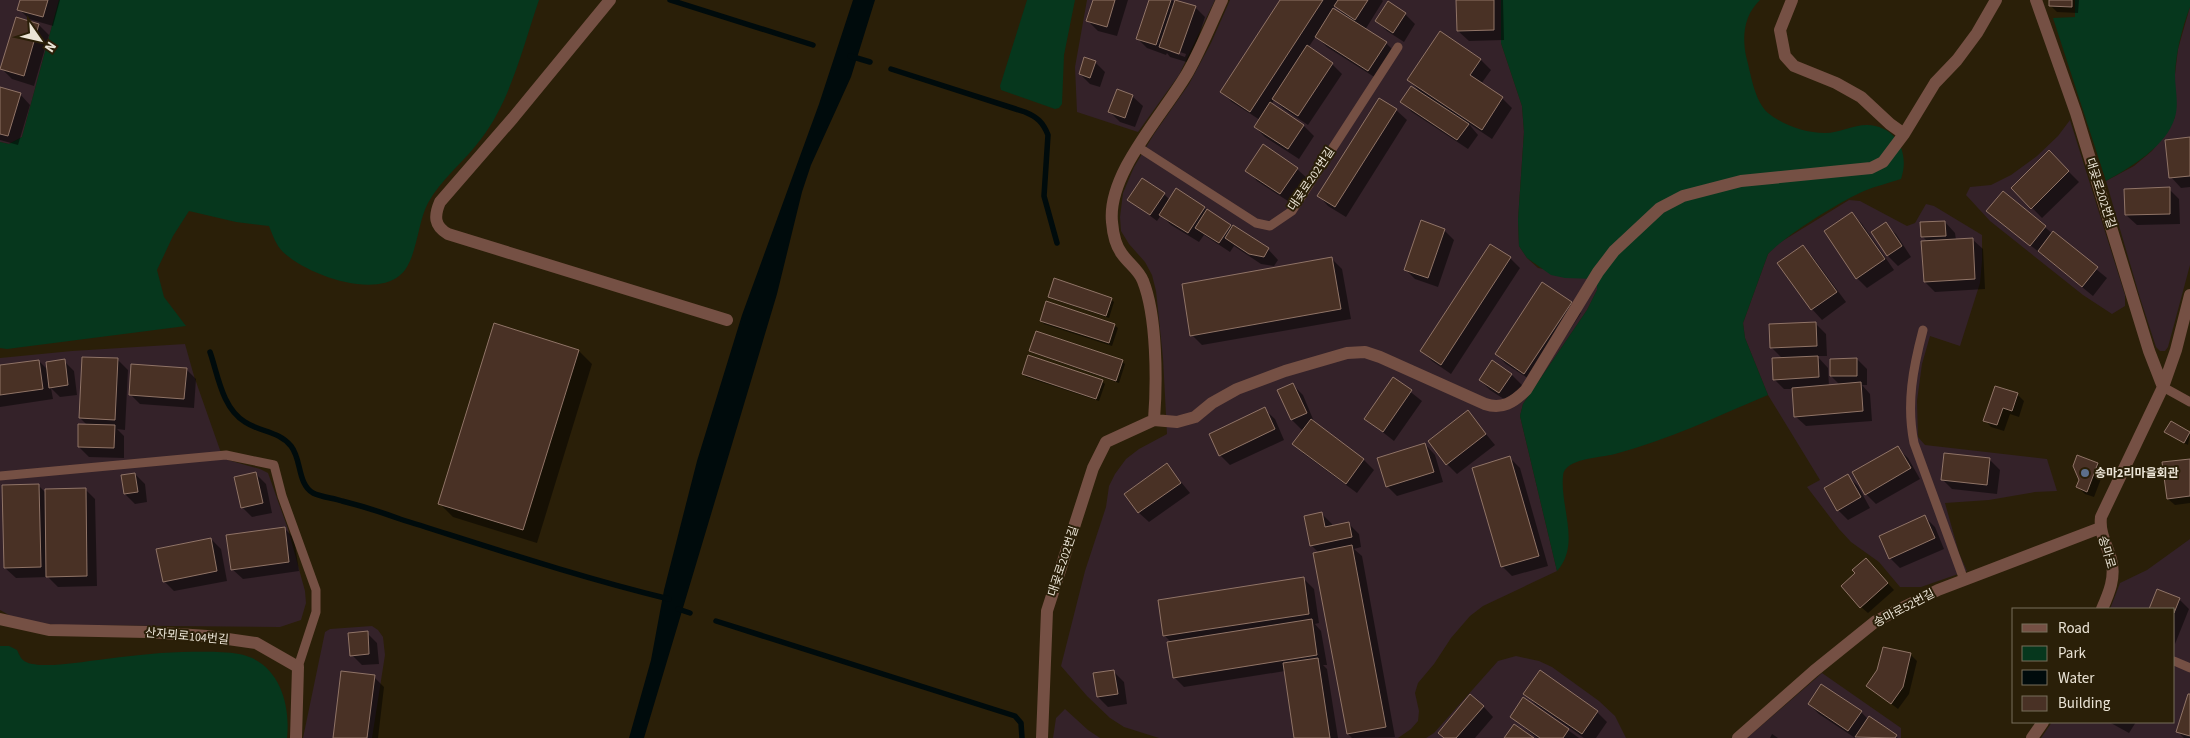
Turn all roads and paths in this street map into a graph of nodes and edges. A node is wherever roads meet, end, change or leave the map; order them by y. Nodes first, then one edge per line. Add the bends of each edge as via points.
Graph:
1 (610, 0) edge
2 (1222, 0) edge
3 (1792, 0) edge
4 (1996, 0) edge
5 (2036, 0) edge
6 (1398, 47) dead end
7 (1904, 134) junction
8 (1138, 147) junction
9 (2190, 295) edge
10 (727, 320) dead end
11 (1923, 330) dead end
12 (2163, 387) junction
13 (2190, 402) edge
14 (1154, 420) junction
15 (0, 476) edge
16 (2100, 528) junction
17 (1964, 580) junction
18 (2102, 608) edge
19 (0, 619) edge
20 (2175, 661) edge
21 (298, 667) junction
22 (2190, 668) edge
23 (2042, 723) edge
24 (296, 738) edge
25 (1042, 738) edge
26 (1738, 738) edge
27 (2032, 738) edge

1 - 10 street via 440,202 435,213 439,229
2 - 8 street via 1187,74
3 - 7 street via 1780,30 1785,56 1794,66 1861,97
4 - 7 street, 대곶로202번길 via 1977,33 1935,83
5 - 12 street, 대곶로202번길 via 2076,113
6 - 8 lane, 대곶로202번길 via 1292,211 1270,226 1256,223
7 - 14 street, 대곶로202번길 via 1884,162 1871,168 1740,181 1683,196 1660,208 1614,251 1598,272 1526,390 1515,400 1495,407 1365,352 1347,353 1284,371 1237,389 1195,417 1177,422
8 - 14 street via 1118,183 1112,221 1115,241 1140,274 1148,292 1154,340
9 - 12 street, 송마로
11 - 17 lane via 1912,383 1910,424
12 - 13 lane
12 - 16 street, 송마로 via 2105,507
14 - 25 street, 대곶로202번길 via 1106,442 1093,468 1047,611
15 - 21 lane via 226,455 274,465 316,590 316,612
16 - 17 street, 송마로52번길
16 - 18 street, 송마로 via 2113,571
17 - 26 street, 송마로52번길 via 1876,621
19 - 21 street, 산자뫼로104번길 via 49,630 147,632 256,643
20 - 22 lane
21 - 24 street
23 - 27 street

